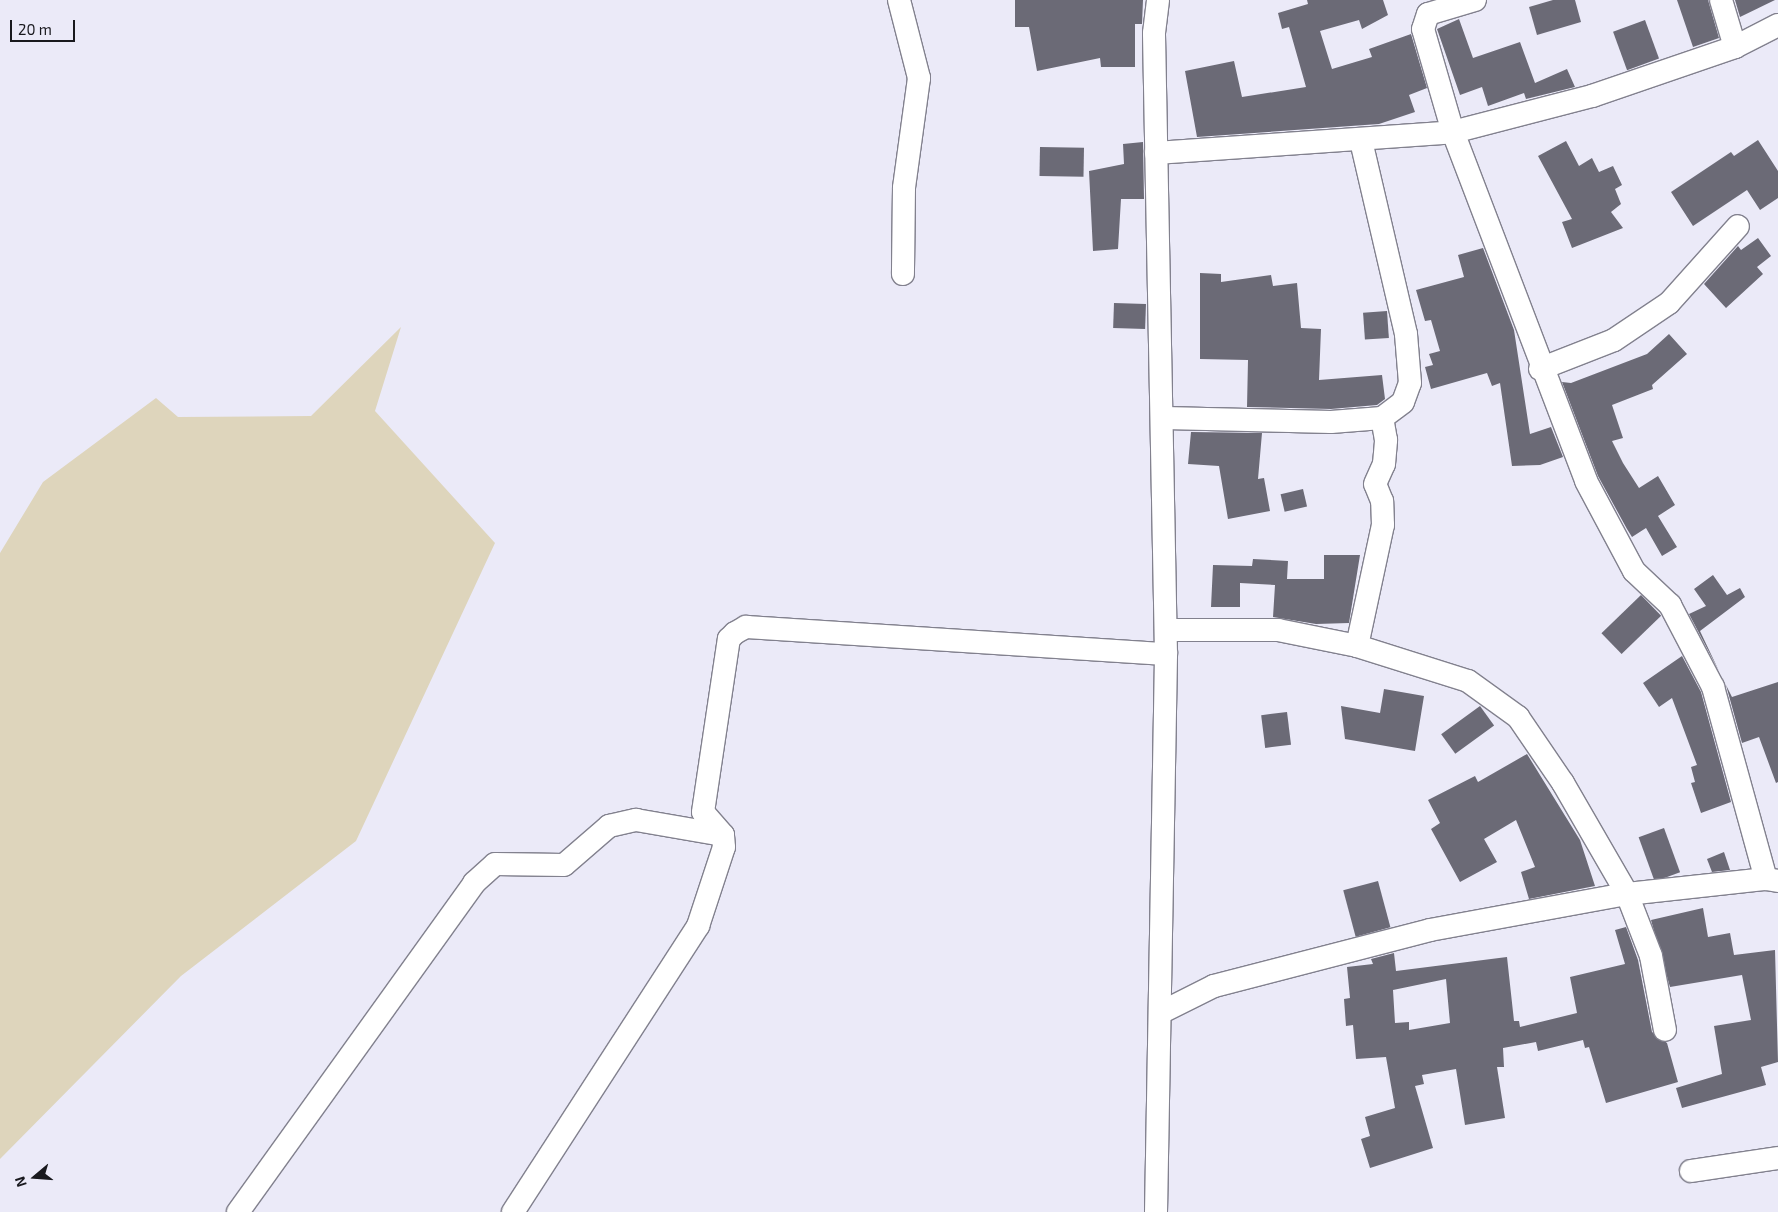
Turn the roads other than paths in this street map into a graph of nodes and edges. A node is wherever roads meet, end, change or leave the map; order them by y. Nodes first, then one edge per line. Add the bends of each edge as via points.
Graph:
1 (899, 0) edge
2 (1158, 0) edge
3 (1475, 0) edge
4 (1721, 0) edge
5 (1778, 25) edge
6 (1735, 47) junction
7 (1452, 132) junction
8 (1361, 141) junction
9 (1156, 153) junction
10 (1738, 226) dead end
11 (903, 274) dead end
12 (1540, 369) junction
13 (1165, 418) junction
14 (1382, 418) junction
15 (1166, 630) junction
16 (1357, 646) junction
17 (1166, 654) junction
18 (724, 835) junction
19 (1772, 880) edge
20 (1627, 894) junction
21 (1160, 1014) junction
22 (1665, 1030) dead end
23 (1778, 1158) edge
24 (1691, 1171) dead end
25 (238, 1212) edge
26 (513, 1212) edge
27 (1156, 1212) edge

1 - 11 street via 919,78 904,188
2 - 9 street via 1154,33
3 - 7 street via 1428,14 1423,29
4 - 6 street
5 - 6 street
6 - 7 street via 1592,96
7 - 8 street
7 - 12 street
8 - 9 street
8 - 14 street via 1396,282 1410,383 1403,402
9 - 13 street
10 - 12 street via 1669,303 1614,340
12 - 19 street via 1614,537 1634,571 1670,605 1713,687
13 - 14 street via 1331,422
13 - 15 street
14 - 16 street via 1384,464 1374,484 1382,501 1383,525
15 - 16 street via 1278,630
15 - 17 street
16 - 20 street via 1468,681 1518,717 1563,783
17 - 18 street via 746,627 729,639 704,800 703,812
17 - 21 street
18 - 25 street via 636,820 609,826 564,865 496,864 474,883
18 - 26 street via 724,847 698,926
19 - 20 street
20 - 21 street via 1430,930 1262,973 1214,986
20 - 22 street via 1651,956
21 - 27 street
23 - 24 street

